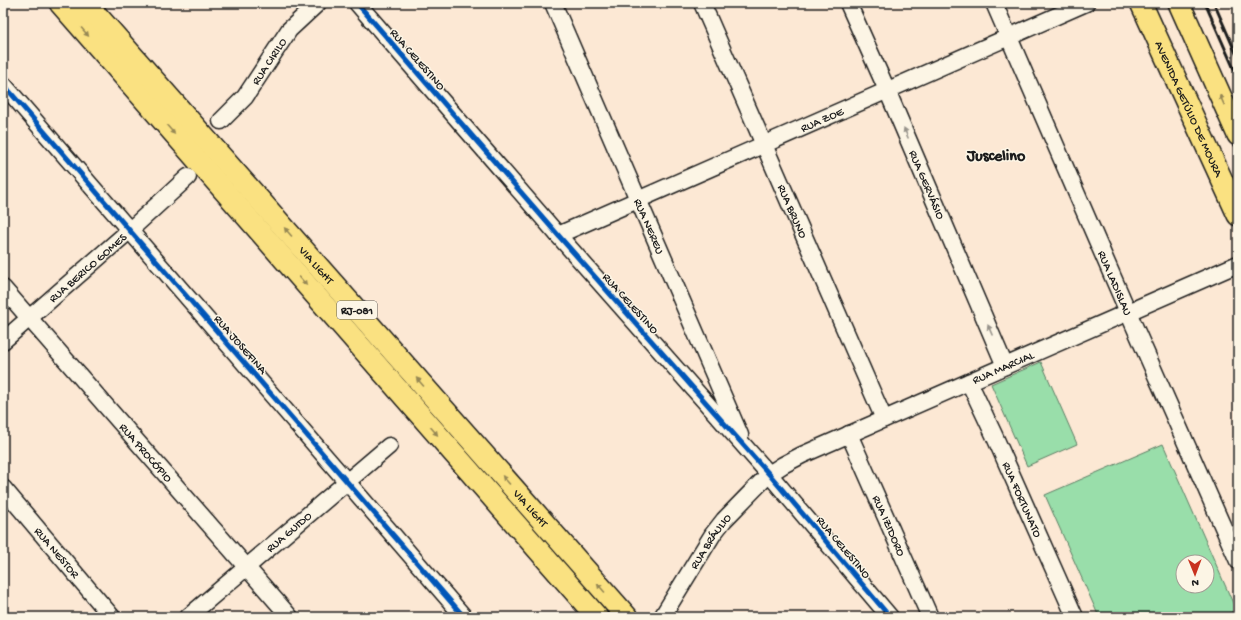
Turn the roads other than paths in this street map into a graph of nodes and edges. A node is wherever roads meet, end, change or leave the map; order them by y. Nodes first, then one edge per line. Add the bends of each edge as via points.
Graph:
1 (60, 3) edge
2 (86, 3) edge
3 (318, 3) edge
4 (356, 3) edge
5 (554, 3) edge
6 (702, 3) edge
7 (848, 3) edge
8 (994, 3) edge
9 (1086, 3) edge
10 (1141, 3) edge
11 (1179, 3) edge
12 (1009, 37) junction
13 (3, 84) edge
14 (887, 90) junction
15 (221, 121) dead end
16 (1238, 135) edge
17 (763, 145) junction
18 (188, 177) dead end
19 (638, 200) junction
20 (1238, 215) edge
21 (130, 230) junction
22 (558, 235) junction
23 (1238, 264) edge
24 (3, 288) edge
25 (1128, 312) junction
26 (29, 317) junction
27 (3, 341) edge
28 (1005, 366) junction
29 (969, 382) junction
30 (884, 419) junction
31 (849, 434) junction
32 (390, 446) dead end
33 (746, 448) junction
34 (769, 474) junction
35 (347, 483) junction
36 (3, 488) edge
37 (1238, 561) edge
38 (247, 568) junction
39 (112, 617) edge
40 (188, 617) edge
41 (290, 617) edge
42 (464, 617) edge
43 (597, 617) edge
44 (627, 617) edge
45 (662, 617) edge
46 (890, 617) edge
47 (930, 617) edge
48 (1075, 617) edge

1 -> 43 main road, VIA LIGHT / RJ-081
44 -> 2 main road, VIA LIGHT / RJ-081
3 - 15 street, RUA CIRILO via 289,30 245,97
4 - 22 street, RUA CELESTINO
5 - 19 street, RUA NEREU
6 - 17 street, RUA BRUNO
7 - 14 street, RUA GERVÁSIO
8 - 12 street, RUA LADISLAU
9 - 12 street, RUA ZOE
10 - 20 main road, AVENIDA GETÚLIO DE MOURA
16 -> 11 main road
12 - 14 street, RUA ZOE
12 - 25 street, RUA LADISLAU
13 - 21 street, RUA JOSEFINA
14 - 17 street, RUA ZOE
28 -> 14 street, RUA GERVÁSIO
17 - 19 street, RUA ZOE
17 - 30 street, RUA BRUNO
18 - 21 street, RUA BERICO GOMES
19 - 22 street, RUA ZOE
19 - 33 street, RUA NEREU
21 - 26 street, RUA BERICO GOMES
21 - 35 street, RUA JOSEFINA
22 - 33 street, RUA CELESTINO
23 - 25 street, RUA MARCIAL
24 - 26 street, RUA PROCÓPIO
25 - 28 street, RUA MARCIAL
25 - 37 street, RUA LADISLAU
26 - 27 street, RUA BERICO GOMES
26 - 38 street, RUA PROCÓPIO
28 - 29 street, RUA MARCIAL
29 - 30 street, RUA MARCIAL
29 - 48 street, RUA FORTUNATO
30 - 31 street, RUA MARCIAL
31 - 34 street, RUA MARCIAL via 802,455
31 - 47 street, RUA IZIDORO
32 - 35 street, RUA GUIDO
33 - 34 street, RUA CELESTINO
34 - 45 street, RUA BRÁULIO via 713,534
34 - 46 street, RUA CELESTINO
35 - 38 street, RUA GUIDO
35 - 42 street, RUA JOSEFINA
36 - 39 street, RUA NESTOR
38 - 40 street, RUA GUIDO
38 - 41 street, RUA PROCÓPIO

